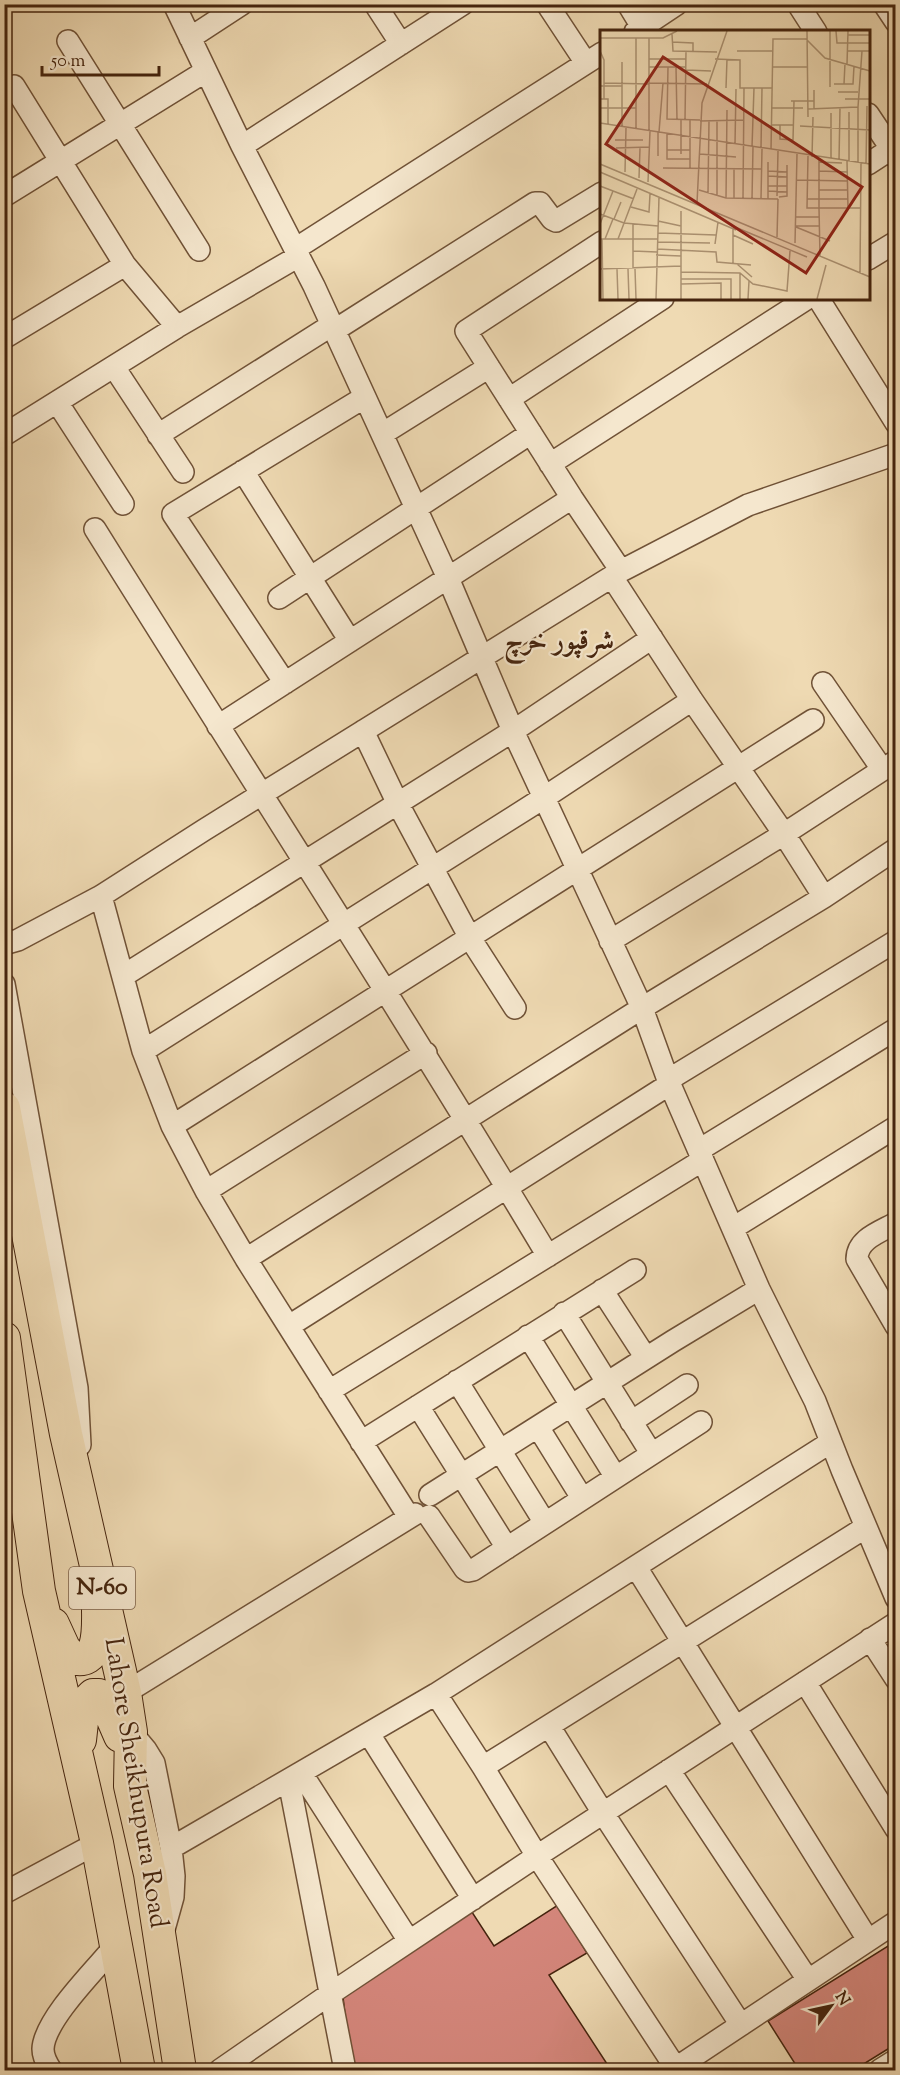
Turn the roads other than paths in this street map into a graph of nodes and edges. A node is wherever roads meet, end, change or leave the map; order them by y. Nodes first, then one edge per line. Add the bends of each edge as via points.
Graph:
1 (174, 4) edge
2 (242, 4) edge
3 (375, 4) edge
4 (463, 4) edge
5 (547, 4) edge
6 (628, 4) edge
7 (677, 4) edge
8 (798, 4) edge
9 (884, 4) edge
10 (896, 22) edge
11 (644, 29) edge
12 (815, 30) edge
13 (190, 38) junction
14 (68, 41) dead end
15 (401, 44) junction
16 (594, 58) edge
17 (206, 71) junction
18 (14, 86) dead end
19 (870, 117) edge
20 (121, 124) junction
21 (242, 146) junction
22 (893, 153) edge
23 (60, 161) junction
24 (870, 163) edge
25 (600, 194) edge
26 (4, 195) edge
27 (896, 242) edge
28 (600, 243) edge
29 (199, 250) dead end
30 (297, 253) junction
31 (870, 258) edge
32 (125, 265) junction
33 (660, 300) edge
34 (805, 300) edge
35 (819, 300) edge
36 (177, 327) junction
37 (333, 327) junction
38 (4, 338) edge
39 (114, 367) junction
40 (489, 367) junction
41 (365, 397) junction
42 (509, 399) junction
43 (57, 402) junction
44 (896, 423) edge
45 (531, 433) junction
46 (382, 434) junction
47 (4, 435) edge
48 (158, 435) junction
49 (896, 454) edge
50 (550, 464) junction
51 (243, 471) junction
52 (183, 472) dead end
53 (573, 498) junction
54 (123, 504) dead end
55 (417, 509) junction
56 (95, 529) dead end
57 (617, 574) junction
58 (310, 578) junction
59 (448, 578) junction
60 (279, 598) dead end
61 (652, 638) junction
62 (350, 641) junction
63 (482, 657) junction
64 (285, 683) junction
65 (823, 683) dead end
66 (692, 700) junction
67 (813, 720) dead end
68 (218, 726) junction
69 (363, 731) junction
70 (513, 731) junction
71 (889, 765) edge
72 (737, 768) junction
73 (261, 795) junction
74 (544, 797) junction
75 (398, 804) junction
76 (784, 834) junction
77 (896, 849) edge
78 (304, 863) junction
79 (432, 868) junction
80 (577, 869) junction
81 (101, 897) junction
82 (824, 897) junction
83 (342, 924) junction
84 (470, 938) junction
85 (610, 940) junction
86 (896, 941) edge
87 (4, 944) edge
88 (123, 976) junction
89 (4, 984) edge
90 (386, 992) junction
91 (515, 1008) dead end
92 (642, 1008) junction
93 (896, 1029) edge
94 (143, 1051) junction
95 (426, 1053) junction
96 (669, 1082) junction
97 (4, 1108) edge
98 (467, 1120) junction
99 (172, 1126) junction
100 (896, 1127) edge
101 (701, 1155) junction
102 (507, 1188) junction
103 (206, 1191) junction
104 (896, 1223) edge
105 (733, 1228) junction
106 (548, 1256) junction
107 (246, 1259) junction
108 (635, 1269) dead end
109 (759, 1289) junction
110 (602, 1290) junction
111 (564, 1313) junction
112 (289, 1326) junction
113 (896, 1326) edge
114 (528, 1336) junction
115 (4, 1338) edge
116 (646, 1358) junction
117 (456, 1382) junction
118 (606, 1383) junction
119 (687, 1385) dead end
120 (329, 1391) junction
121 (571, 1405) junction
122 (418, 1406) junction
123 (631, 1422) junction
124 (701, 1422) dead end
125 (538, 1427) junction
126 (361, 1442) junction
127 (831, 1442) junction
128 (4, 1447) edge
129 (500, 1450) junction
130 (651, 1453) junction
131 (461, 1475) junction
132 (615, 1476) junction
133 (582, 1498) junction
134 (82, 1505) junction
135 (418, 1516) junction
136 (545, 1523) junction
137 (866, 1527) junction
138 (507, 1548) junction
139 (887, 1555) edge
140 (636, 1567) junction
141 (99, 1575) junction
142 (39, 1591) junction
143 (896, 1598) edge
144 (896, 1623) edge
145 (870, 1639) junction
146 (683, 1641) junction
147 (896, 1679) edge
148 (805, 1682) junction
149 (125, 1693) junction
150 (436, 1694) junction
151 (549, 1726) junction
152 (734, 1727) junction
153 (369, 1734) junction
154 (130, 1745) junction
155 (79, 1765) junction
156 (483, 1767) junction
157 (669, 1770) junction
158 (296, 1777) junction
159 (603, 1813) junction
160 (896, 1829) edge
161 (97, 1843) junction
162 (171, 1848) junction
163 (537, 1856) junction
164 (4, 1893) edge
165 (473, 1899) junction
166 (896, 1922) edge
167 (868, 1940) junction
168 (409, 1941) junction
169 (160, 1945) junction
170 (115, 1947) junction
171 (808, 1980) junction
172 (330, 1994) junction
173 (741, 2025) junction
174 (896, 2060) edge
175 (676, 2069) edge
176 (51, 2070) edge
177 (139, 2070) edge
178 (180, 2070) edge
179 (220, 2070) edge
180 (345, 2070) edge
181 (880, 2070) edge

1 - 13 street
2 - 13 street
3 - 15 street
4 - 15 street
5 - 16 street
6 - 11 street
7 - 11 street
8 - 12 street
9 - 10 street
13 - 17 street
14 - 20 street
15 - 21 street
16 - 30 street
17 - 20 street
17 - 21 street
18 - 23 street
19 - 22 street
20 - 23 street
20 - 29 street
21 - 30 street
22 - 24 street
23 - 26 street
23 - 32 street
25 - 37 street via 556,221 536,203
27 - 31 street
28 - 40 street via 466,331
30 - 36 street
30 - 37 street
32 - 36 street
32 - 38 street
33 - 42 street
34 - 50 street
35 - 44 street
36 - 39 street
37 - 41 street
37 - 48 street
39 - 43 street
39 - 48 street
40 - 42 street
40 - 46 street
41 - 46 street
41 - 51 street
42 - 45 street
43 - 47 street
43 - 54 street
45 - 50 street
45 - 55 street
46 - 55 street
48 - 52 street
49 - 57 street via 748,505
50 - 53 street
51 - 58 street
51 - 64 street via 172,514
53 - 57 street
53 - 59 street
55 - 58 street
55 - 59 street
56 - 68 street
57 - 61 street
57 - 63 street
58 - 60 street
58 - 62 street
59 - 62 street
59 - 63 street
61 - 66 street
61 - 70 street
62 - 64 street
63 - 69 street
63 - 70 street
64 - 68 street
65 - 71 street
66 - 72 street
66 - 74 street
67 - 72 street
68 - 73 street
69 - 73 street
69 - 75 street
70 - 74 street
70 - 75 street
71 - 76 street
72 - 76 street
72 - 80 street
73 - 78 street
73 - 81 street
74 - 79 street
74 - 80 street
75 - 78 street
75 - 79 street
76 - 82 street
76 - 85 street
77 - 82 street
78 - 83 street
78 - 88 street
79 - 83 street
79 - 84 street
80 - 84 street
80 - 85 street
81 - 87 street
81 - 88 street
82 - 92 street
83 - 90 street
83 - 94 street
84 - 90 street
84 - 91 street
85 - 92 street
86 - 96 street
88 - 94 street
89 - 134 street via 77,1388
90 - 95 street
90 - 99 street
92 - 96 street
92 - 98 street
93 - 101 street
94 - 99 street
95 - 98 street
95 - 103 street
96 - 101 street
96 - 102 street
97 - 134 highway, Lahore Sheikhupura Road / N-60
98 - 102 street
98 - 107 street
99 - 103 street
100 - 105 street
101 - 105 street
101 - 106 street
102 - 106 street
102 - 112 street
103 - 107 street
104 - 113 street via 861,1244 857,1259
105 - 109 street
106 - 120 street
107 - 112 street
108 - 110 street
109 - 116 street
109 - 127 street
110 - 111 street
110 - 116 street
111 - 114 street
111 - 118 street
112 - 120 street
114 - 117 street
114 - 121 street
115 - 142 highway, Lahore Sheikhupura Road / N-60
116 - 118 street
117 - 122 street
117 - 129 street
118 - 121 street
118 - 123 street
119 - 123 street
120 - 126 street
121 - 125 street
121 - 132 street
122 - 126 street
122 - 131 street
123 - 130 street
124 - 130 street
125 - 129 street
125 - 133 street
126 - 135 street
127 - 137 street
127 - 140 street
128 - 142 street via 18,1519
129 - 131 street
129 - 136 street
130 - 132 street
131 - 135 street via 430,1495 416,1496 411,1504
131 - 138 street
132 - 133 street
133 - 136 street
134 - 141 highway, Lahore Sheikhupura Road / N-60
135 - 138 street via 468,1571
135 - 149 street
136 - 138 street
137 - 139 street
137 - 146 street
139 - 143 street
140 - 146 street
140 - 150 street
141 - 142 highway via 98,1639 94,1650 83,1658 72,1658 64,1648
141 - 149 highway, Lahore Sheikhupura Road / N-60
142 - 155 highway, Lahore Sheikhupura Road / N-60
144 - 145 street
145 - 147 street
145 - 148 street
146 - 151 street
146 - 152 street
148 - 152 street
148 - 160 street
149 - 154 highway, Lahore Sheikhupura Road / N-60
150 - 153 street
150 - 156 street
151 - 156 street
151 - 159 street
152 - 157 street
152 - 167 street
153 - 158 street
153 - 165 street
154 - 155 highway via 104,1699 93,1695 84,1704
154 - 162 street via 146,1750 154,1763
154 - 169 highway, Lahore Sheikhupura Road / N-60 via 130,1786 150,1874
155 - 161 highway, Lahore Sheikhupura Road / N-60
156 - 163 street
157 - 159 street
157 - 171 street
158 - 162 street
158 - 168 street
158 - 172 street
159 - 163 street
159 - 173 street
161 - 164 street
161 - 170 highway, Lahore Sheikhupura Road / N-60
162 - 169 street via 173,1897
163 - 165 street
163 - 175 street
165 - 168 street
166 - 167 street
167 - 171 street
168 - 172 street
169 - 178 highway, Lahore Sheikhupura Road / N-60
170 - 176 street via 46,2033 43,2051
170 - 177 highway, Lahore Sheikhupura Road / N-60
171 - 173 street
172 - 179 street
172 - 180 street
173 - 175 street
174 - 181 street

